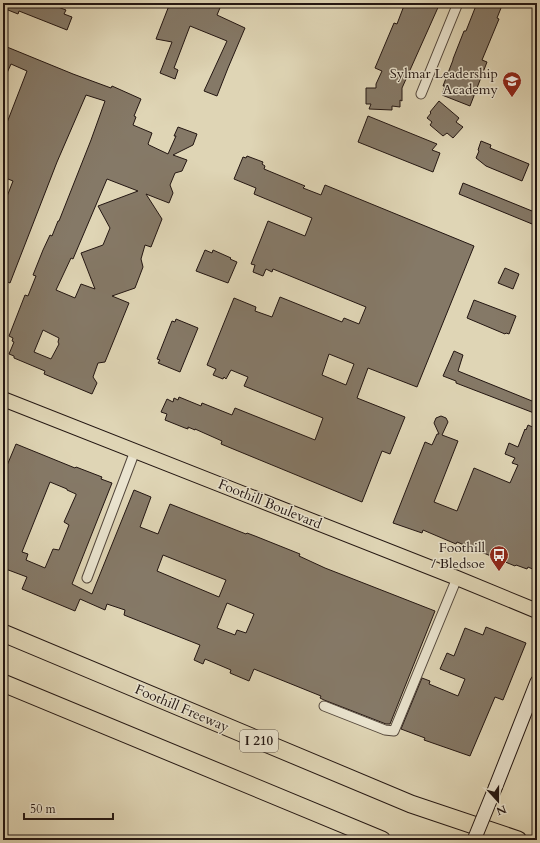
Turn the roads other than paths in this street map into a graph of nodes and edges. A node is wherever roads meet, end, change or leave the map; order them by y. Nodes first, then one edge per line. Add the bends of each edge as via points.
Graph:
1 (458, 3) edge
2 (422, 94) dead end
3 (3, 399) edge
4 (135, 451) junction
5 (87, 578) dead end
6 (457, 578) junction
7 (537, 610) edge
8 (3, 633) edge
9 (537, 682) edge
10 (3, 683) edge
11 (324, 706) dead end
12 (382, 840) edge
13 (474, 840) edge
14 (518, 840) edge

1 - 2 street
3 - 4 main road, Foothill Boulevard
4 - 5 street
4 - 6 main road, Foothill Boulevard
6 - 7 main road, Foothill Boulevard
6 - 11 street via 394,731 385,730
8 - 14 highway, Foothill Freeway / I 210 via 411,804
9 - 13 street, bridge
10 - 12 highway

